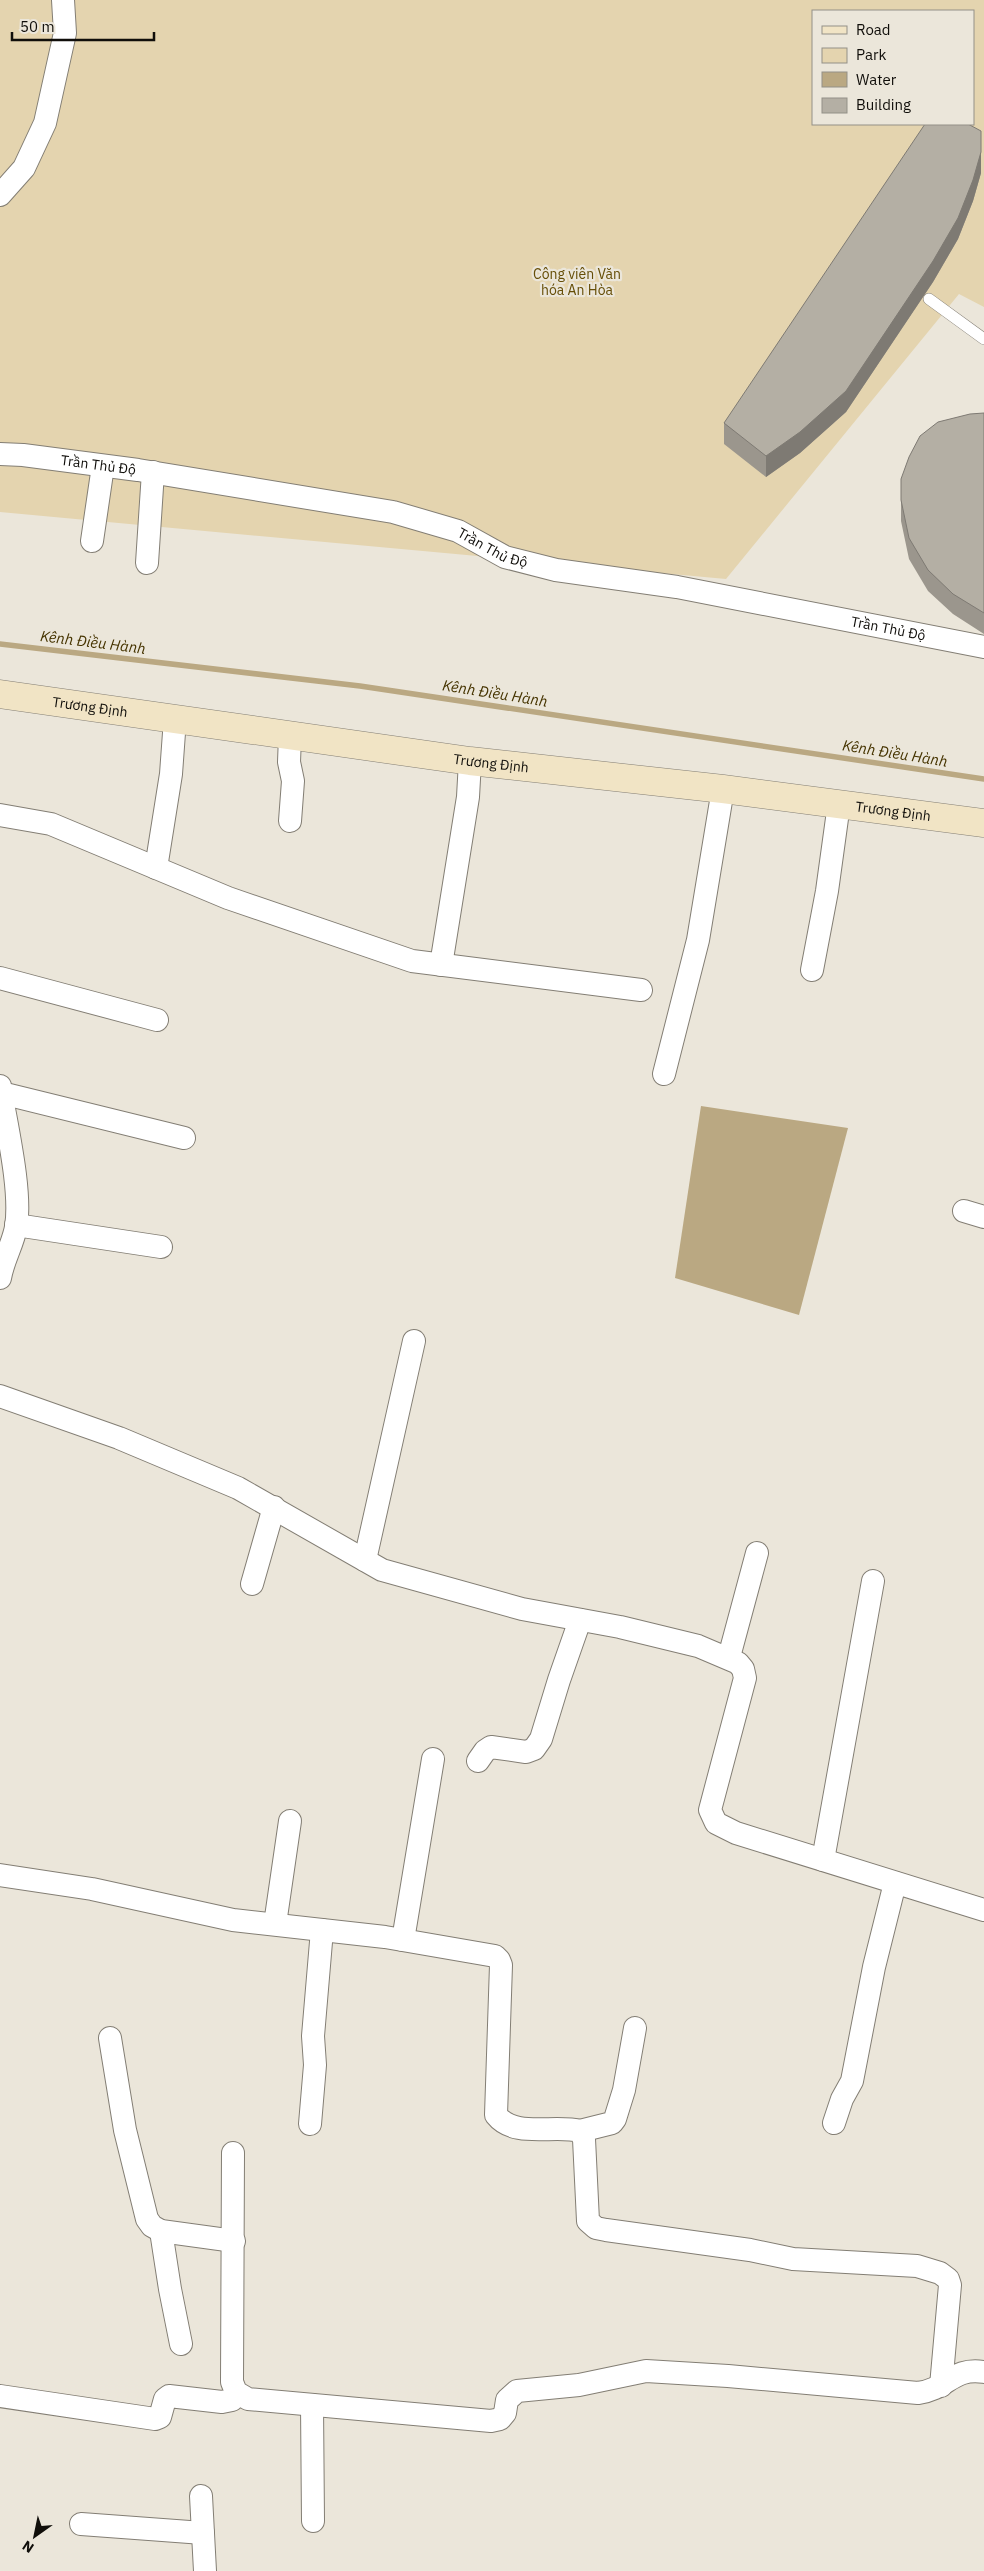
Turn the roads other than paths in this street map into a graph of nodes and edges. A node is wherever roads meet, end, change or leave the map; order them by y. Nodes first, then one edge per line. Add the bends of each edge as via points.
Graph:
1 (63, 0) edge
2 (0, 194) edge
3 (929, 299) dead end
4 (984, 339) edge
5 (0, 454) edge
6 (103, 466) junction
7 (154, 472) junction
8 (92, 541) dead end
9 (147, 563) dead end
10 (984, 646) edge
11 (0, 694) edge
12 (175, 719) junction
13 (290, 736) junction
14 (470, 761) junction
15 (723, 788) junction
16 (839, 804) junction
17 (0, 815) edge
18 (290, 821) dead end
19 (984, 823) edge
20 (156, 868) junction
21 (441, 965) junction
22 (812, 970) dead end
23 (0, 978) edge
24 (641, 990) dead end
25 (157, 1020) dead end
26 (664, 1074) dead end
27 (1, 1089) edge
28 (184, 1138) dead end
29 (16, 1225) junction
30 (161, 1247) dead end
31 (0, 1278) edge
32 (414, 1341) dead end
33 (0, 1396) edge
34 (274, 1507) junction
35 (757, 1554) dead end
36 (365, 1560) junction
37 (873, 1581) dead end
38 (252, 1584) dead end
39 (580, 1620) junction
40 (729, 1657) junction
41 (433, 1759) dead end
42 (478, 1762) dead end
43 (290, 1821) dead end
44 (823, 1860) junction
45 (0, 1875) edge
46 (895, 1883) junction
47 (984, 1910) edge
48 (276, 1924) junction
49 (322, 1930) junction
50 (402, 1940) junction
51 (635, 2028) dead end
52 (110, 2038) dead end
53 (834, 2123) dead end
54 (310, 2124) dead end
55 (580, 2131) junction
56 (233, 2153) dead end
57 (161, 2231) junction
58 (234, 2241) junction
59 (181, 2344) dead end
60 (984, 2372) edge
61 (941, 2386) junction
62 (236, 2392) junction
63 (0, 2396) edge
64 (312, 2405) junction
65 (201, 2496) dead end
66 (313, 2522) dead end
67 (82, 2524) dead end
68 (203, 2533) junction
69 (205, 2571) edge

1 - 2 street via 65,33 45,123 24,168
3 - 4 lane
5 - 6 street, Trần Thủ Độ
6 - 7 street, Trần Thủ Độ
6 - 8 street
7 - 9 street
7 - 10 street, Trần Thủ Độ via 393,512 458,531 505,557 556,570 677,587
11 - 12 street, Trương Định
12 - 13 street, Trương Định
12 - 20 street
13 - 14 street, Trương Định
13 - 18 street via 289,762 293,780
14 - 15 street, Trương Định
14 - 21 street via 468,797
15 - 16 street, Trương Định
15 - 26 street via 698,940
16 - 19 street, Trương Định
16 - 22 street
17 - 20 street via 51,824
20 - 21 street via 228,898 412,961
21 - 24 street
23 - 25 street
27 - 28 street
27 - 29 street via 15,1179
29 - 30 street
29 - 31 street
32 - 36 street
33 - 34 street via 191,1467
34 - 36 street
34 - 38 street
35 - 40 street
36 - 39 street via 405,1578 522,1609
37 - 44 street
39 - 40 street via 682,1641
39 - 42 street via 541,1739 534,1749 526,1752 491,1747
40 - 44 street via 743,1669 745,1678 710,1810 713,1817 722,1828
41 - 50 street
43 - 48 street
44 - 46 street
45 - 48 street via 92,1889 233,1920
46 - 47 street
46 - 53 street via 874,1967 852,2082
48 - 49 street
49 - 50 street
49 - 54 street
50 - 55 street via 494,1956 500,1960 496,2115 509,2126
51 - 55 street via 624,2090 615,2119 612,2123
52 - 57 street via 125,2130 142,2205 152,2226
55 - 61 street via 584,2139 586,2212 588,2221 596,2228 793,2259 916,2266 940,2273 950,2285
56 - 58 street
57 - 58 street
57 - 59 street
58 - 62 street via 232,2382
60 - 61 street via 964,2371
61 - 64 street via 932,2391 918,2392 646,2371 579,2385 517,2390 507,2400 505,2413 500,2419 491,2421
62 - 63 street via 232,2400 222,2402 169,2396 160,2417 155,2419
62 - 64 street via 248,2399
64 - 66 street
65 - 68 street
67 - 68 street
68 - 69 street

